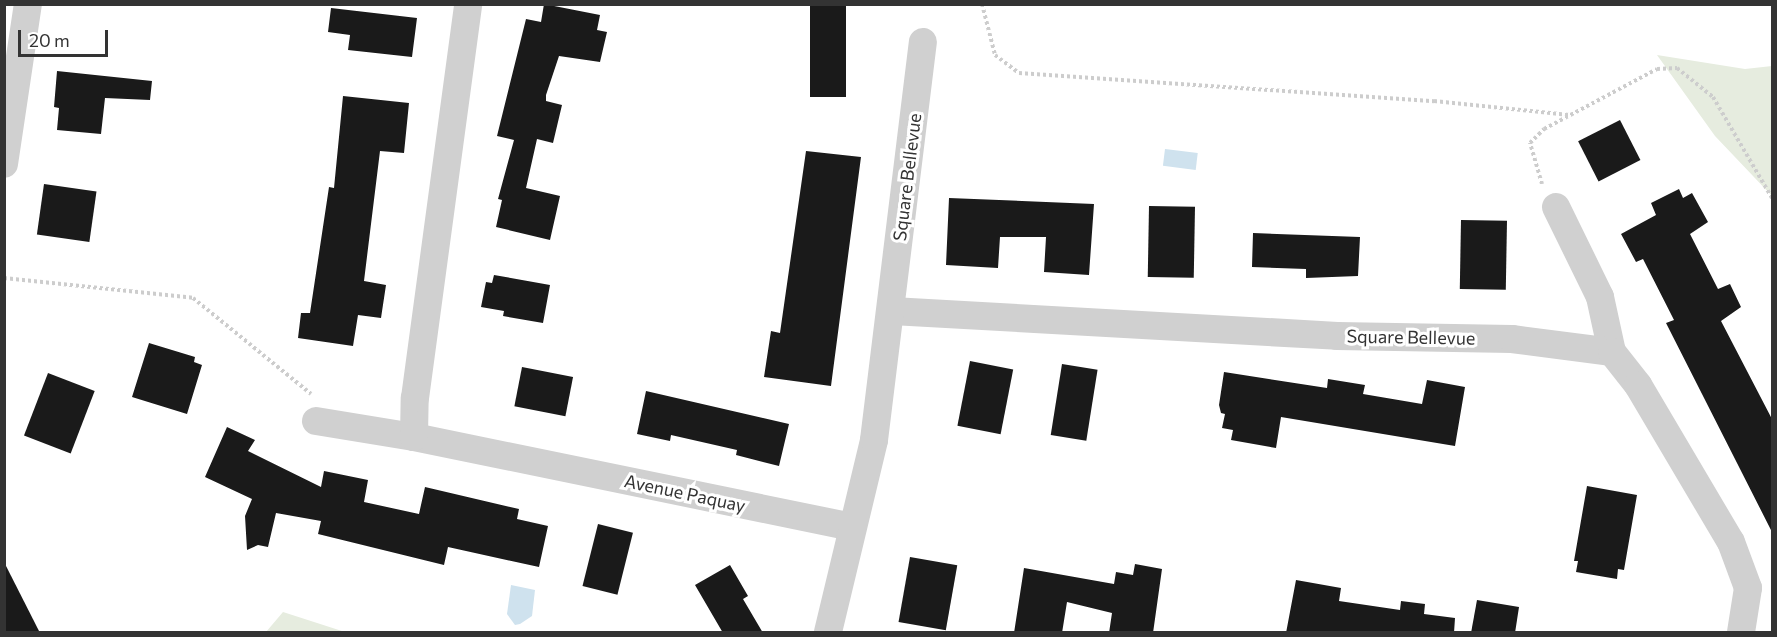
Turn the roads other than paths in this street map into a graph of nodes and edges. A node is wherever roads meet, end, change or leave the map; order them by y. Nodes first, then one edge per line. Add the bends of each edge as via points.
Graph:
1 (28, 4) edge
2 (468, 4) edge
3 (923, 42) dead end
4 (4, 164) edge
5 (1556, 207) road end
6 (892, 311) junction
7 (1612, 352) junction
8 (329, 423) road end
9 (414, 437) junction
10 (851, 527) junction
11 (828, 633) edge
12 (1741, 633) edge

1 - 4 street
2 - 9 street via 414,398
3 - 6 street, Square Bellevue
5 - 7 street via 1600,297
6 - 7 street, Square Bellevue via 1337,336 1512,339
6 - 10 street, Square Bellevue via 874,440
7 - 12 street via 1638,384 1731,542 1748,588
8 - 9 street, Avenue Paquay
9 - 10 street, Avenue Paquay
10 - 11 street

